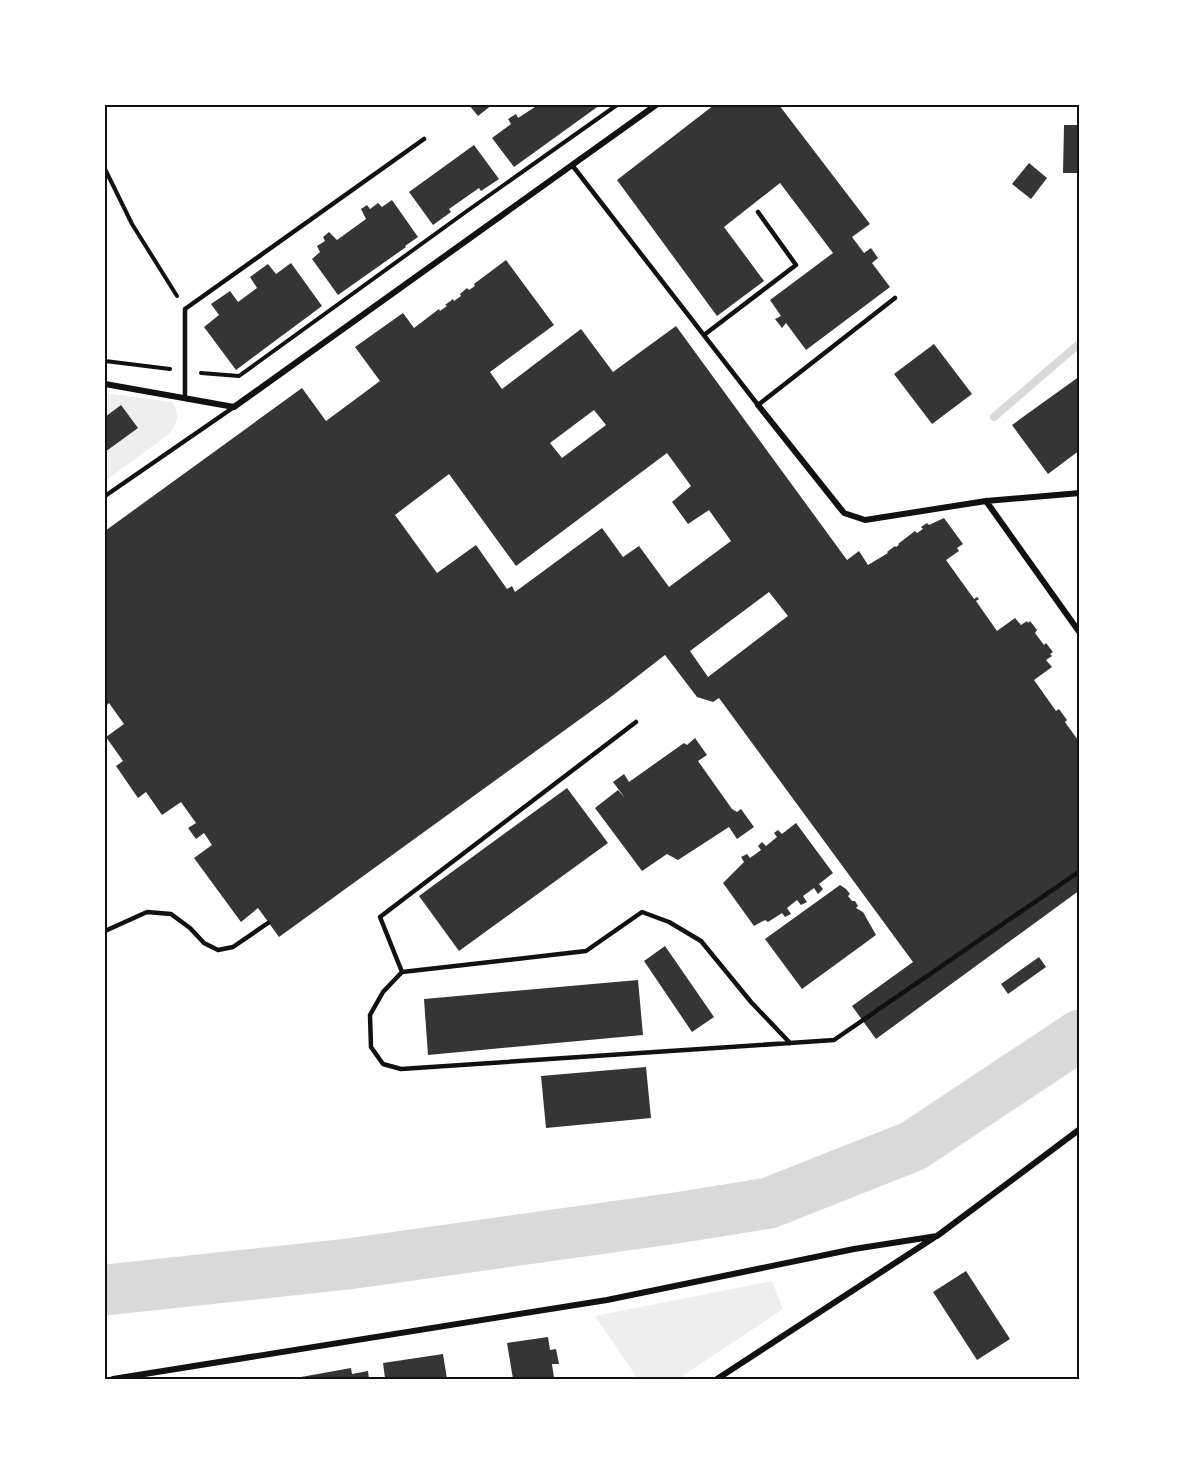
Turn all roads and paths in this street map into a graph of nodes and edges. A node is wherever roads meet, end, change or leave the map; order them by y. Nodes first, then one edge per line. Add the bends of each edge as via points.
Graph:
1 (618, 105) edge
2 (656, 105) edge
3 (424, 139) dead end
4 (572, 165) junction
5 (105, 169) edge
6 (758, 212) dead end
7 (895, 298) dead end
8 (185, 309) junction
9 (704, 334) junction
10 (105, 361) edge
11 (186, 371) junction
12 (105, 384) edge
13 (185, 398) junction
14 (758, 405) junction
15 (234, 407) junction
16 (1080, 493) edge
17 (105, 496) edge
18 (986, 501) junction
19 (1080, 633) edge
20 (636, 722) dead end
21 (1080, 871) edge
22 (268, 922) dead end
23 (105, 931) edge
24 (402, 972) junction
25 (790, 1043) junction
26 (1080, 1129) edge
27 (937, 1236) junction
28 (113, 1379) edge
29 (717, 1379) edge

1 - 11 path via 239,376
2 - 4 street
3 - 8 lane
4 - 9 lane
4 - 15 street
5 - 8 path via 132,224
6 - 9 lane via 796,265
7 - 14 lane
8 - 11 lane
9 - 14 lane
10 - 11 path
11 - 13 lane
12 - 13 street
13 - 15 street
14 - 18 street via 844,513 865,520
15 - 17 lane
16 - 18 street
18 - 19 street
20 - 24 lane via 381,917
21 - 25 lane via 834,1040
22 - 23 lane via 232,947 218,950 171,914 147,912
24 - 25 lane via 586,951 642,912 701,941
24 - 25 lane via 383,992 370,1015 371,1047 383,1064 401,1069
26 - 27 street
27 - 28 street via 854,1249 607,1300
27 - 29 street

